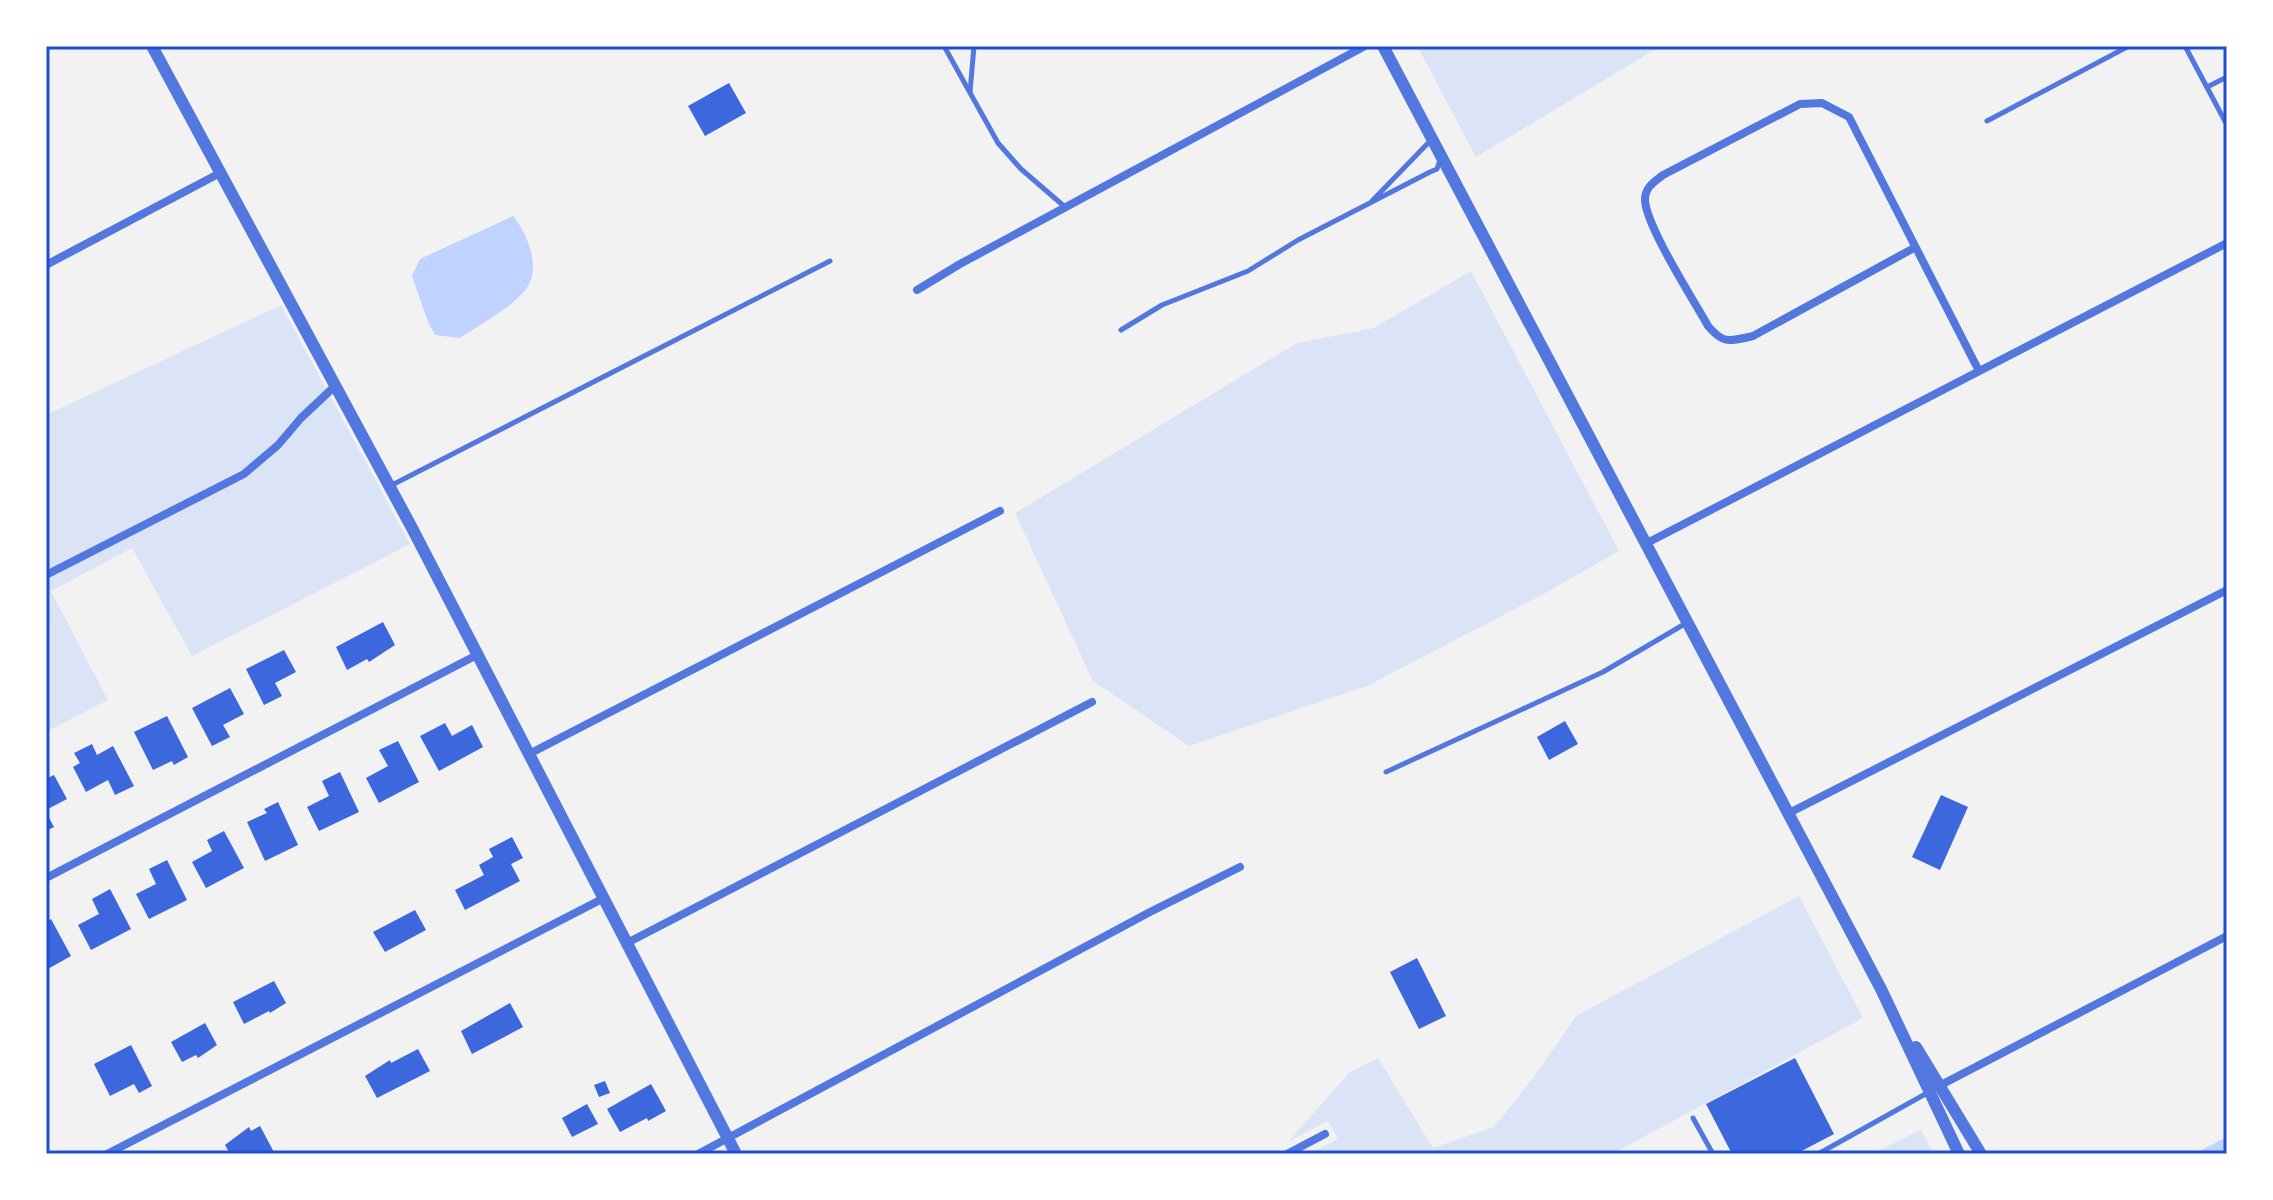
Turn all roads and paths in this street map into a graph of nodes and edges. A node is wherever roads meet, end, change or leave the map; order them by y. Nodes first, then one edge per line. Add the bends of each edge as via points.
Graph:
1 (152, 46) edge
2 (944, 46) edge
3 (974, 46) edge
4 (1365, 46) edge
5 (1383, 46) edge
6 (2129, 46) edge
7 (2185, 46) edge
8 (2227, 77) edge
9 (2207, 87) junction
10 (970, 93) junction
11 (1987, 121) dead end
12 (2227, 125) edge
13 (1433, 138) junction
14 (1441, 155) junction
15 (220, 173) junction
16 (1369, 204) junction
17 (1065, 207) junction
18 (2227, 243) edge
19 (1914, 248) junction
20 (830, 261) dead end
21 (46, 265) edge
22 (917, 290) dead end
23 (1121, 330) dead end
24 (1979, 371) junction
25 (335, 386) junction
26 (389, 486) junction
27 (1000, 511) dead end
28 (1647, 543) junction
29 (46, 575) edge
30 (2227, 590) edge
31 (1688, 622) junction
32 (477, 655) junction
33 (1092, 702) dead end
34 (529, 754) junction
35 (1386, 772) dead end
36 (1789, 813) junction
37 (1240, 867) dead end
38 (46, 878) edge
39 (604, 898) junction
40 (2227, 936) edge
41 (627, 943) junction
42 (1935, 1089) junction
43 (1693, 1118) dead end
44 (1325, 1134) dead end
45 (727, 1138) junction
46 (107, 1154) edge
47 (698, 1154) edge
48 (736, 1154) edge
49 (1287, 1154) edge
50 (1713, 1154) edge
51 (1818, 1154) edge
52 (1959, 1154) edge
53 (1981, 1154) edge

1 - 15 street
2 - 10 lane
3 - 10 lane
4 - 17 street
5 - 13 street
6 - 11 lane
7 - 9 lane
8 - 9 lane
9 - 12 lane
10 - 17 lane via 998,143
13 - 14 street
13 - 16 lane
14 - 16 lane via 1437,169
14 - 28 street
15 - 21 street
15 - 25 street
16 - 23 lane via 1248,271 1162,305
17 - 22 street
18 - 24 street
19 - 19 street via 1849,117 1822,103 1800,104 1663,175 1649,185 1645,197 1648,219 1719,339 1753,336
19 - 24 street
20 - 26 lane
24 - 28 street
25 - 26 street
25 - 29 street via 244,474
26 - 32 street
27 - 34 street
28 - 31 street
30 - 36 street
31 - 35 lane via 1603,672
31 - 36 street
32 - 34 street
32 - 38 street
33 - 41 street
34 - 39 street
36 - 42 street
37 - 45 street
39 - 41 street
39 - 46 street
40 - 42 street
41 - 45 street
42 - 51 lane
42 - 52 street
42 - 53 street
43 - 50 lane
44 - 49 street
45 - 47 street
45 - 48 street

